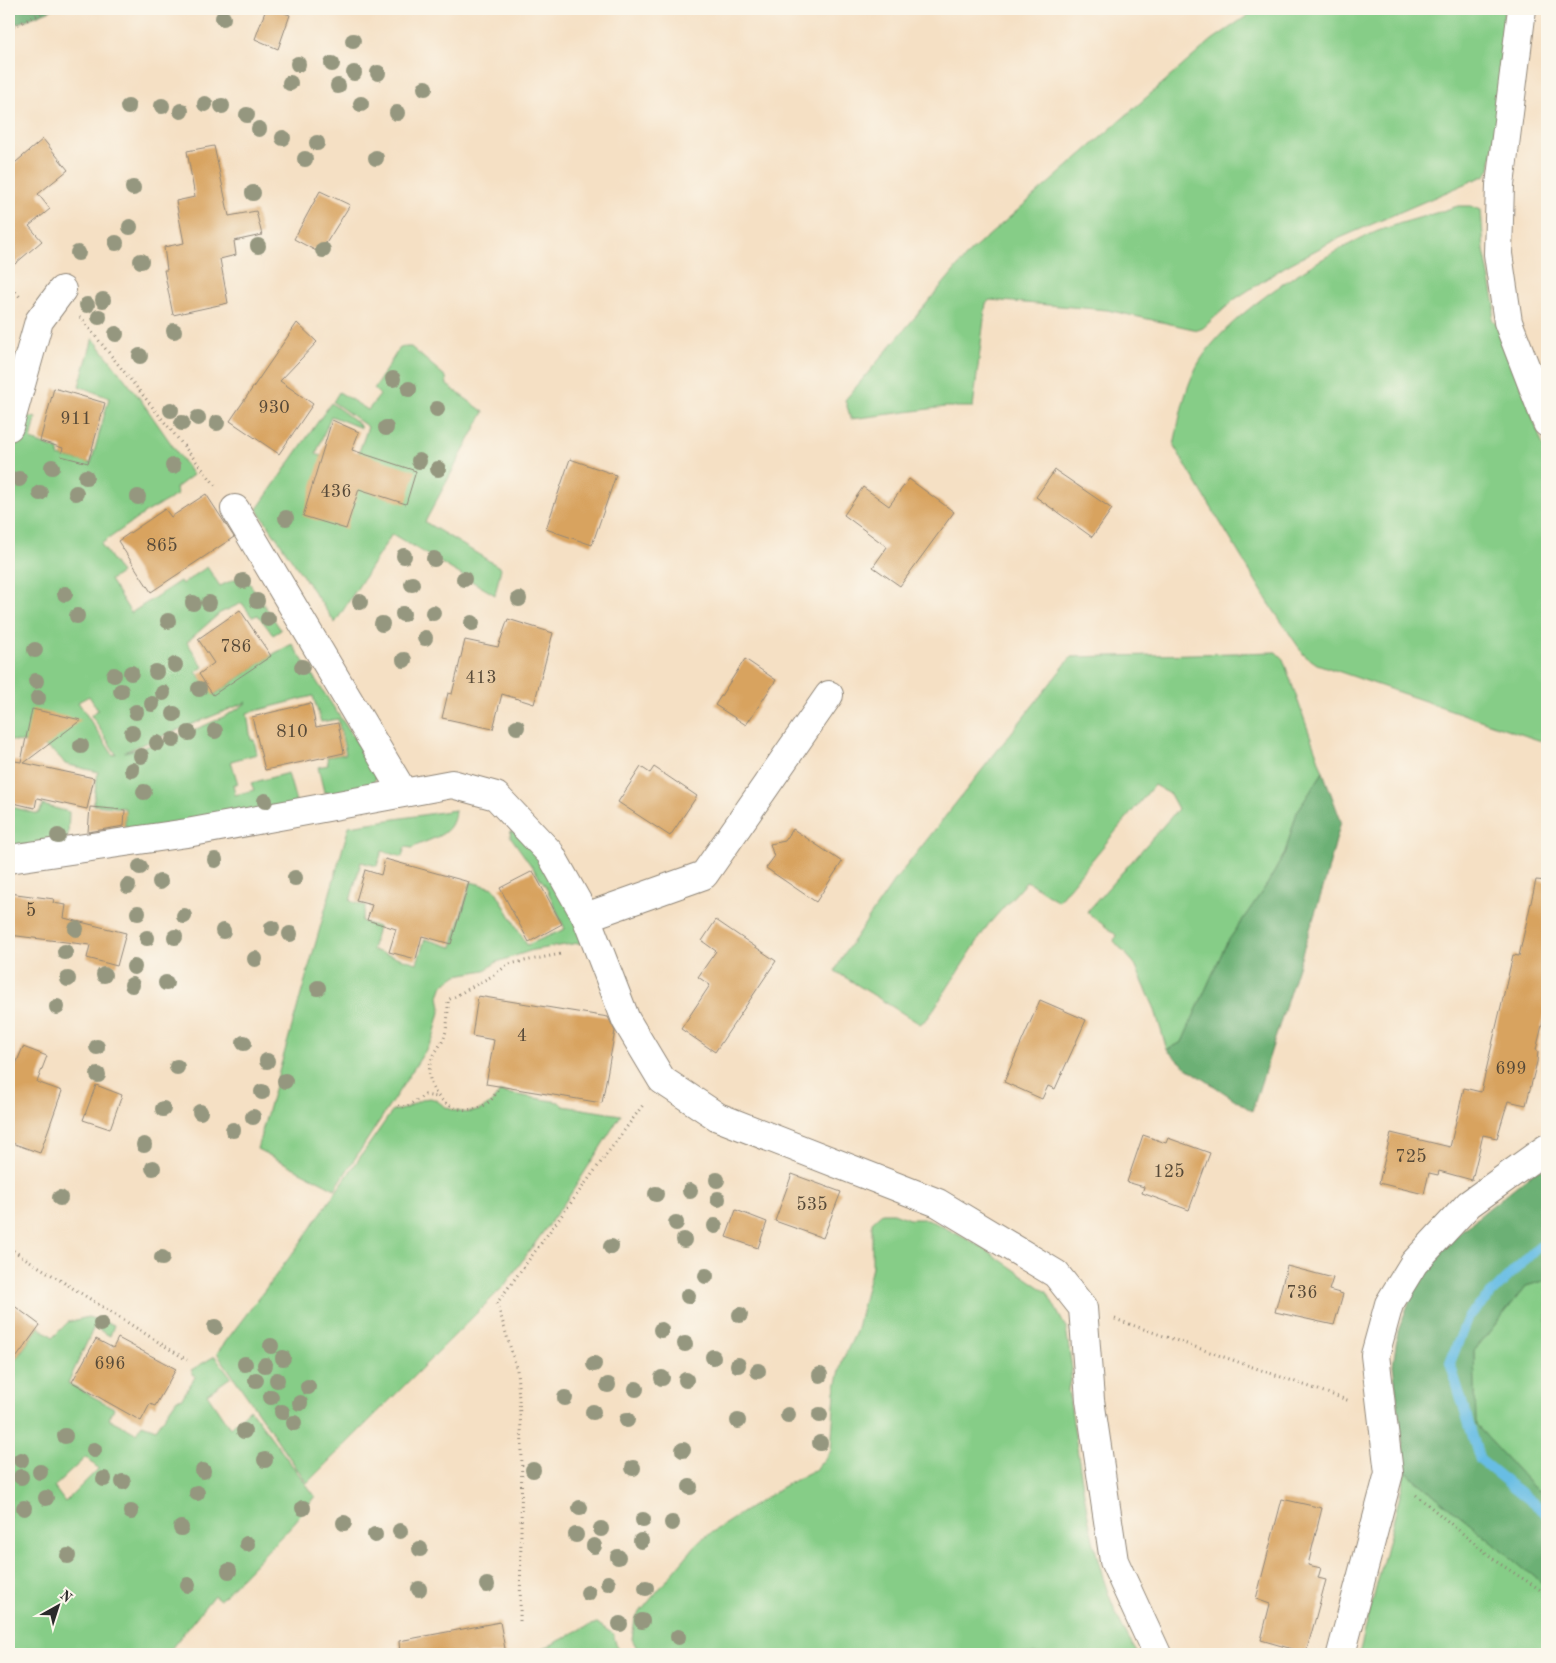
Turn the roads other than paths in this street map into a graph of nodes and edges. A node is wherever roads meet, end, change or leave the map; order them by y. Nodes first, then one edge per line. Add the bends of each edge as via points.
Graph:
1 (1522, 9) edge
2 (62, 290) road end
3 (1547, 423) edge
4 (9, 427) edge
5 (235, 509) road end
6 (829, 695) dead end
7 (403, 792) junction
8 (9, 859) edge
9 (586, 917) junction
10 (1547, 1148) edge
11 (1157, 1654) edge
12 (1342, 1654) edge

1 - 3 street via 1500,185 1498,254 1508,322
2 - 4 street via 39,321
5 - 7 street
6 - 9 street via 704,875
7 - 8 street via 187,833
7 - 9 street via 452,784 496,796 550,853
9 - 11 street via 626,1020 662,1080 718,1117 938,1204 1056,1274 1084,1308 1090,1400 1114,1561
10 - 12 street via 1469,1204 1414,1263 1389,1304 1376,1355 1389,1473

